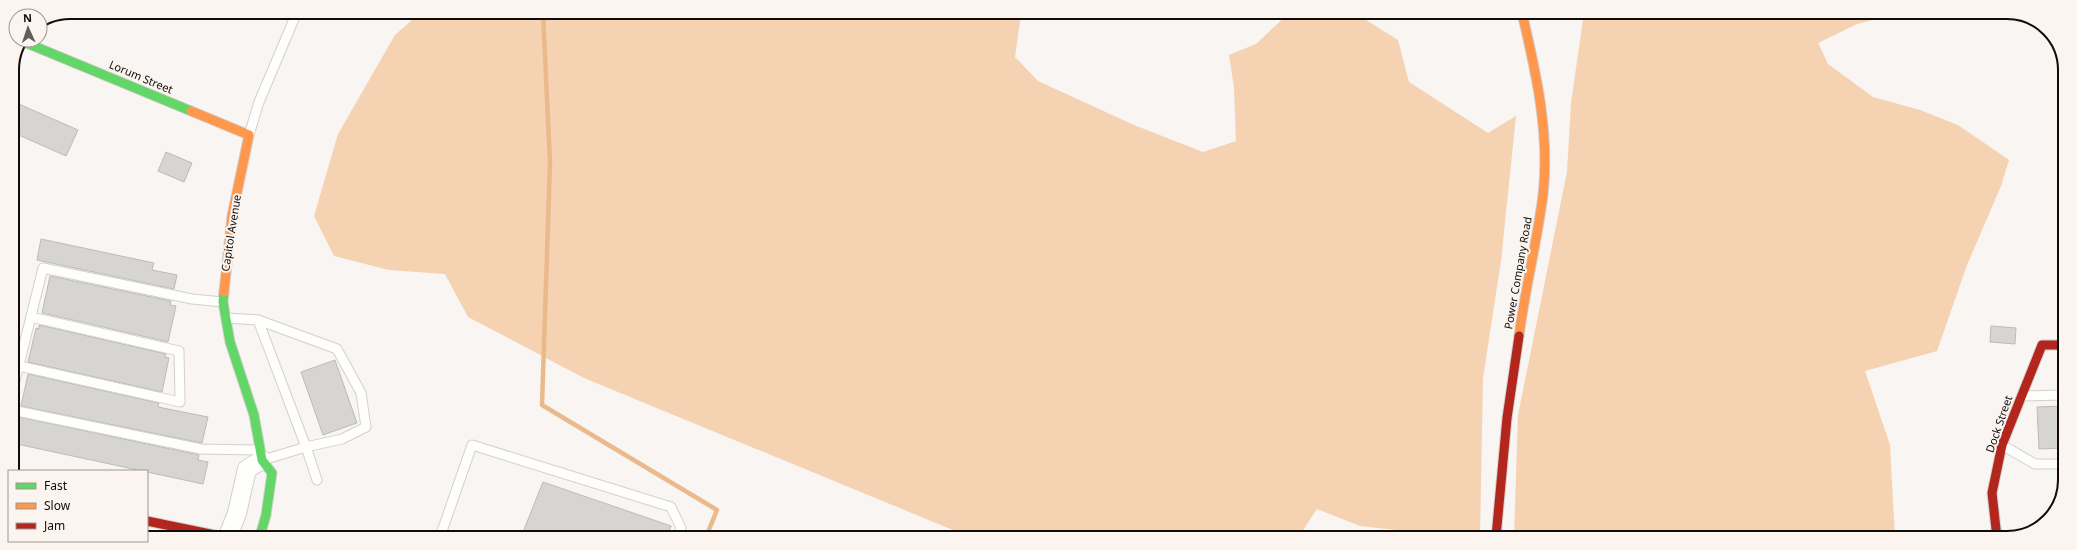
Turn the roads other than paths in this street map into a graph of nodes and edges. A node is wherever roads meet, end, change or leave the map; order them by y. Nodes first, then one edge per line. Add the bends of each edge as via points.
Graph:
1 (294, 19) edge
2 (1523, 19) edge
3 (39, 48) edge
4 (249, 135) junction
5 (223, 302) junction
6 (31, 317) junction
7 (226, 318) junction
8 (258, 320) junction
9 (2058, 345) edge
10 (19, 366) joint
11 (2058, 395) edge
12 (2022, 396) junction
13 (19, 411) edge
14 (2002, 445) junction
15 (306, 447) junction
16 (261, 455) junction
17 (2058, 464) edge
18 (317, 480) dead end
19 (148, 521) edge
20 (196, 531) edge
21 (230, 531) edge
22 (261, 531) edge
23 (442, 531) edge
24 (680, 531) edge
25 (1497, 531) edge
26 (1996, 531) edge

1 - 4 lane, Capitol Avenue via 259,102
2 - 25 street, Power Company Road via 1534,62 1545,140 1543,195 1521,318 1507,418
3 - 4 street, Lorum Street
4 - 5 street, Capitol Avenue via 232,216
5 - 6 lane via 192,299 43,268
5 - 7 street, Capitol Avenue
6 - 10 lane
6 - 10 lane via 179,351 180,402
7 - 8 lane
7 - 16 street, Capitol Avenue via 230,342 254,415
8 - 15 lane
8 - 15 lane via 337,349 361,393 366,426 342,439
9 - 12 street, Dock Street via 2042,345
11 - 12 lane
12 - 14 street, Dock Street
13 - 16 lane via 201,449
14 - 17 lane via 2035,464
14 - 26 street, Dock Street via 1992,493
15 - 16 lane
15 - 18 lane
16 - 21 street via 247,469 237,514
16 - 22 street, Capitol Avenue via 272,473
19 - 20 street
23 - 24 lane via 472,445 671,507

